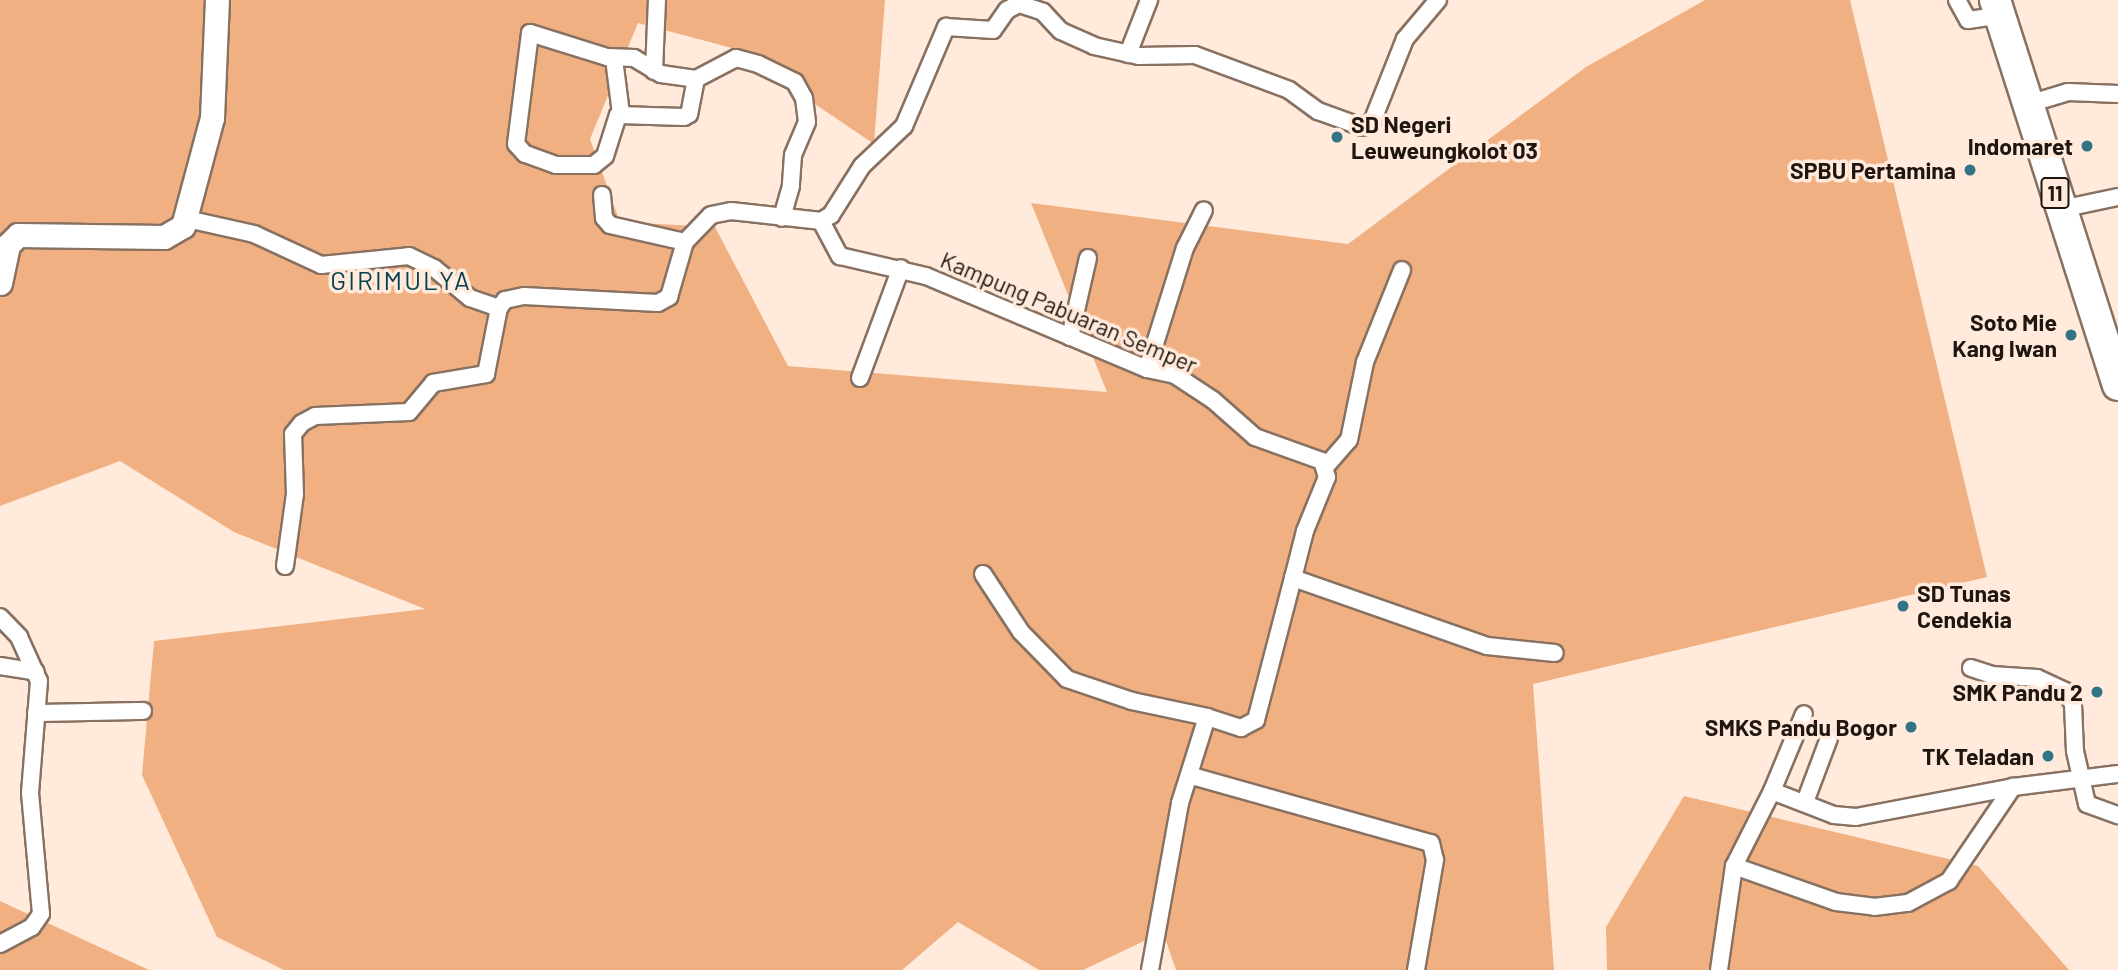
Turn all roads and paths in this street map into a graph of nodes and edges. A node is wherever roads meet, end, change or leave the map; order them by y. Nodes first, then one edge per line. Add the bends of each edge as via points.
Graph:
1 (217, 0) edge
2 (657, 0) edge
3 (1149, 0) edge
4 (1438, 0) edge
5 (1957, 0) edge
6 (1996, 8) edge
7 (1128, 54) junction
8 (614, 59) junction
9 (654, 71) junction
10 (696, 79) junction
11 (2118, 94) edge
12 (2025, 105) junction
13 (621, 114) junction
14 (602, 195) dead end
15 (2118, 197) edge
16 (2061, 209) junction
17 (1204, 210) dead end
18 (782, 218) junction
19 (187, 219) junction
20 (821, 222) junction
21 (685, 242) junction
22 (1088, 258) dead end
23 (901, 268) junction
24 (1402, 270) dead end
25 (0, 283) edge
26 (499, 308) junction
27 (1070, 337) junction
28 (1147, 369) junction
29 (860, 378) dead end
30 (2118, 385) edge
31 (1327, 466) junction
32 (285, 566) dead end
33 (983, 573) dead end
34 (1293, 578) junction
35 (0, 617) edge
36 (1555, 653) dead end
37 (0, 666) edge
38 (1971, 668) dead end
39 (36, 672) junction
40 (143, 711) dead end
41 (36, 713) junction
42 (1804, 714) dead end
43 (1207, 717) junction
44 (1829, 738) dead end
45 (2118, 774) edge
46 (1192, 776) junction
47 (2081, 776) junction
48 (2013, 787) junction
49 (1772, 791) junction
50 (1805, 802) junction
51 (2118, 815) edge
52 (1734, 866) junction
53 (0, 944) edge
54 (1150, 970) edge
55 (1416, 970) edge
56 (1719, 970) edge

1 - 19 street via 212,117
2 - 9 street
3 - 7 street
4 - 7 street via 1405,39 1366,127 1318,111 1289,90 1195,55
5 - 6 street via 1968,20
6 - 12 highway, 11
7 - 20 street via 1073,38 1043,12 1019,4 1007,10 993,30 946,27 904,126 862,166 831,215
8 - 9 street via 634,58
8 - 13 street
8 - 13 street via 530,33 516,144 525,154 556,165 594,165 606,156 612,124
9 - 10 street
10 - 13 street via 689,114 684,117
10 - 18 street via 736,58 785,77 802,91 807,122 793,155
11 - 12 street via 2068,92
12 - 16 highway, 11
14 - 21 street via 604,218 610,225
15 - 16 street
16 - 30 highway, 11
17 - 28 street via 1185,248
18 - 20 street
18 - 21 street via 731,211 711,215
19 - 25 street via 176,233 164,237 18,235 8,245
19 - 26 street via 254,233 321,265 409,256 435,268 470,298
20 - 23 street, Kampung Pabuaran Semper via 840,256
21 - 26 street via 675,288 658,303 524,296 505,300
22 - 27 street
23 - 27 street, Kampung Pabuaran Semper
23 - 29 street
24 - 31 street via 1366,362 1349,440
26 - 32 street via 486,374 433,383 410,412 315,416 302,423 293,434 295,494
27 - 28 street, Kampung Pabuaran Semper
28 - 31 street, Kampung Pabuaran Semper via 1175,376 1213,400 1255,437 1314,456
31 - 34 street
33 - 43 street via 1021,632 1067,679 1132,701
34 - 36 street via 1487,646
34 - 43 street via 1256,720 1241,728
35 - 39 street via 19,637
37 - 39 street
38 - 47 street via 1992,675 2037,678 2065,691 2073,704
39 - 41 street
40 - 41 street
41 - 53 street via 30,793 41,914 32,927
42 - 49 street
43 - 46 street
44 - 50 street
45 - 47 street
46 - 54 street via 1180,803
46 - 55 street via 1431,843 1435,860
47 - 48 street
47 - 51 street via 2087,804
48 - 50 street via 1856,817 1834,815
48 - 52 street via 1949,881 1908,902 1874,907 1836,902
49 - 50 street
49 - 52 street
52 - 56 street

